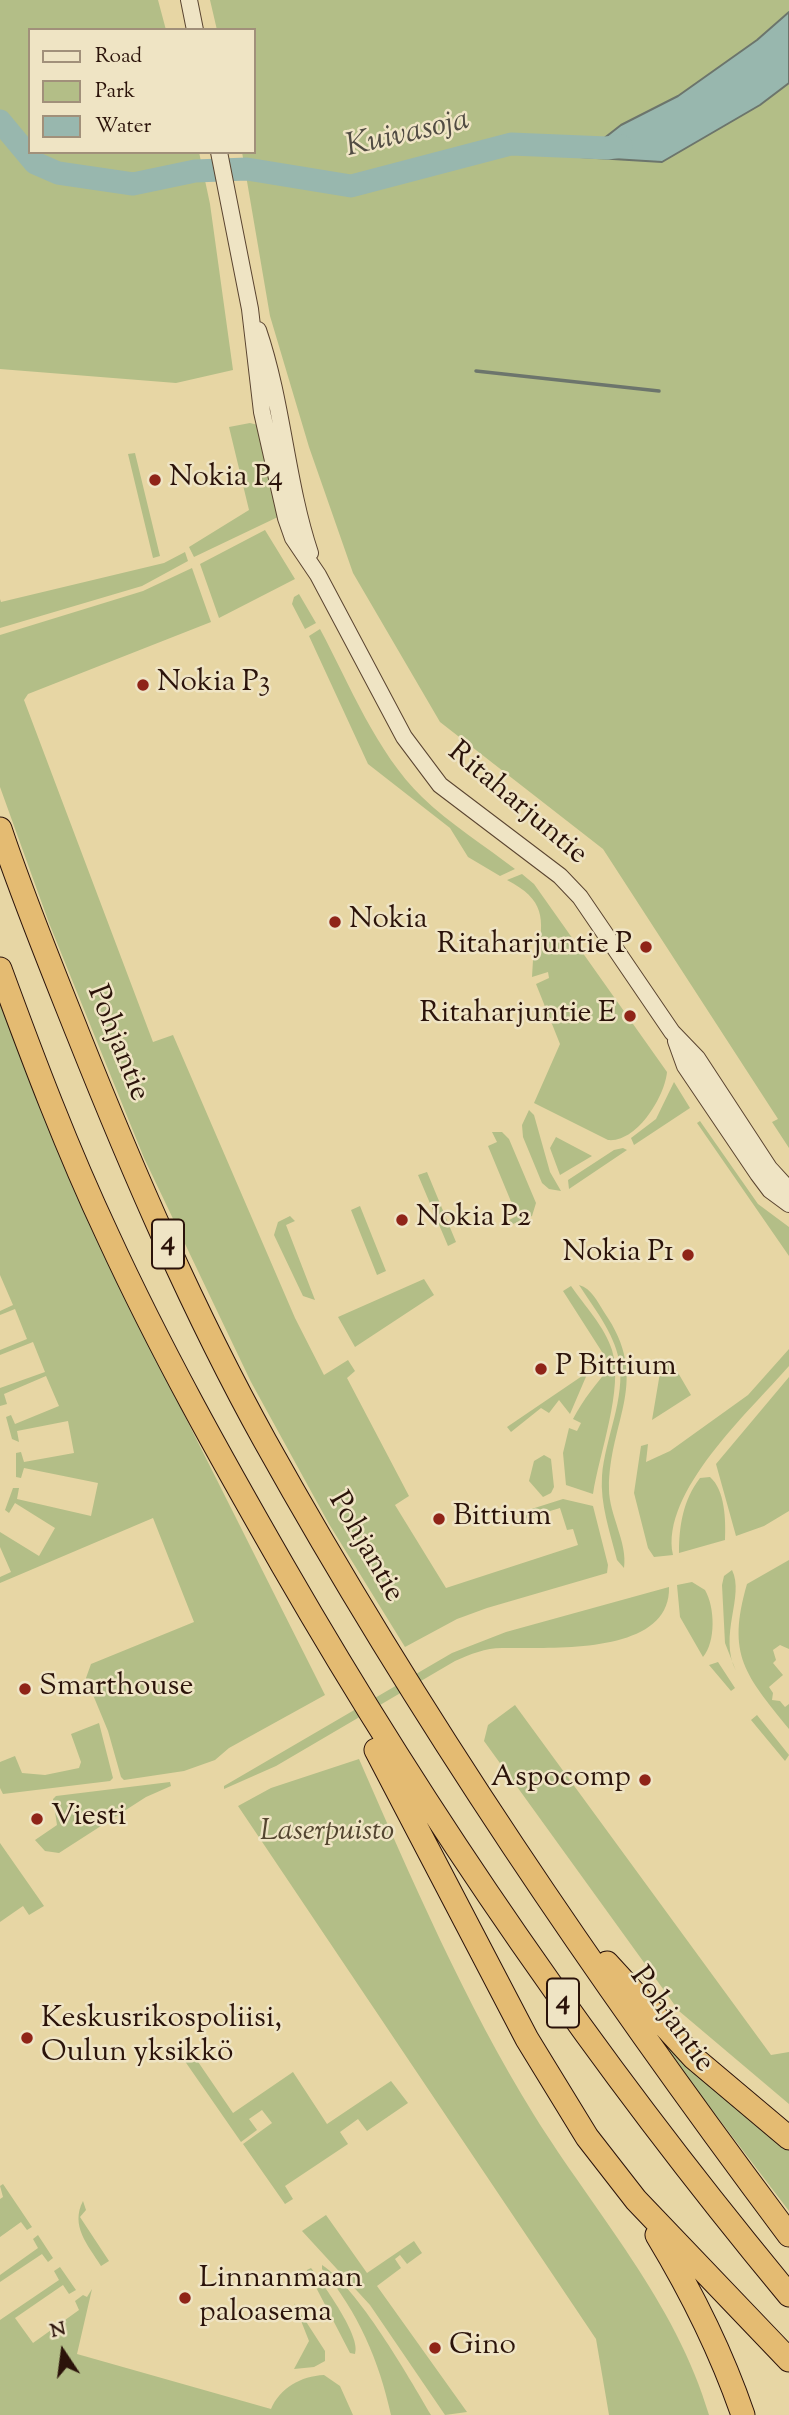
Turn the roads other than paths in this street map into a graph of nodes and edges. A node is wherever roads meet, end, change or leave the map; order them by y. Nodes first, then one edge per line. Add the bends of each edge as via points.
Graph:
1 (189, 0) edge
2 (195, 28) edge
3 (219, 154) edge
4 (0, 829) edge
5 (0, 969) edge
6 (672, 1032) junction
7 (789, 1190) edge
8 (789, 1204) edge
9 (375, 1736) junction
10 (504, 1835) junction
11 (789, 2138) edge
12 (636, 2200) junction
13 (789, 2235) edge
14 (789, 2295) edge
15 (789, 2360) edge
16 (743, 2415) edge

1 - 2 street
3 - 6 street, Ritaharjuntie via 250,309 275,481 293,538 421,762 440,785 561,876
4 - 10 highway, Pohjantie / 4 via 113,1122 176,1262 264,1438 379,1638
5 - 9 highway, 4 via 41,1080 108,1236 222,1460
6 - 7 street, Ritaharjuntie via 697,1058 769,1168
6 - 8 street, Ritaharjuntie via 685,1066 758,1174
9 - 12 highway via 527,2039 587,2137
9 - 14 highway, 4 via 631,2094
10 - 11 highway via 623,1984 694,2058
10 - 13 highway, Pohjantie / 4 via 665,2069
12 - 15 highway
12 - 16 highway via 704,2316

